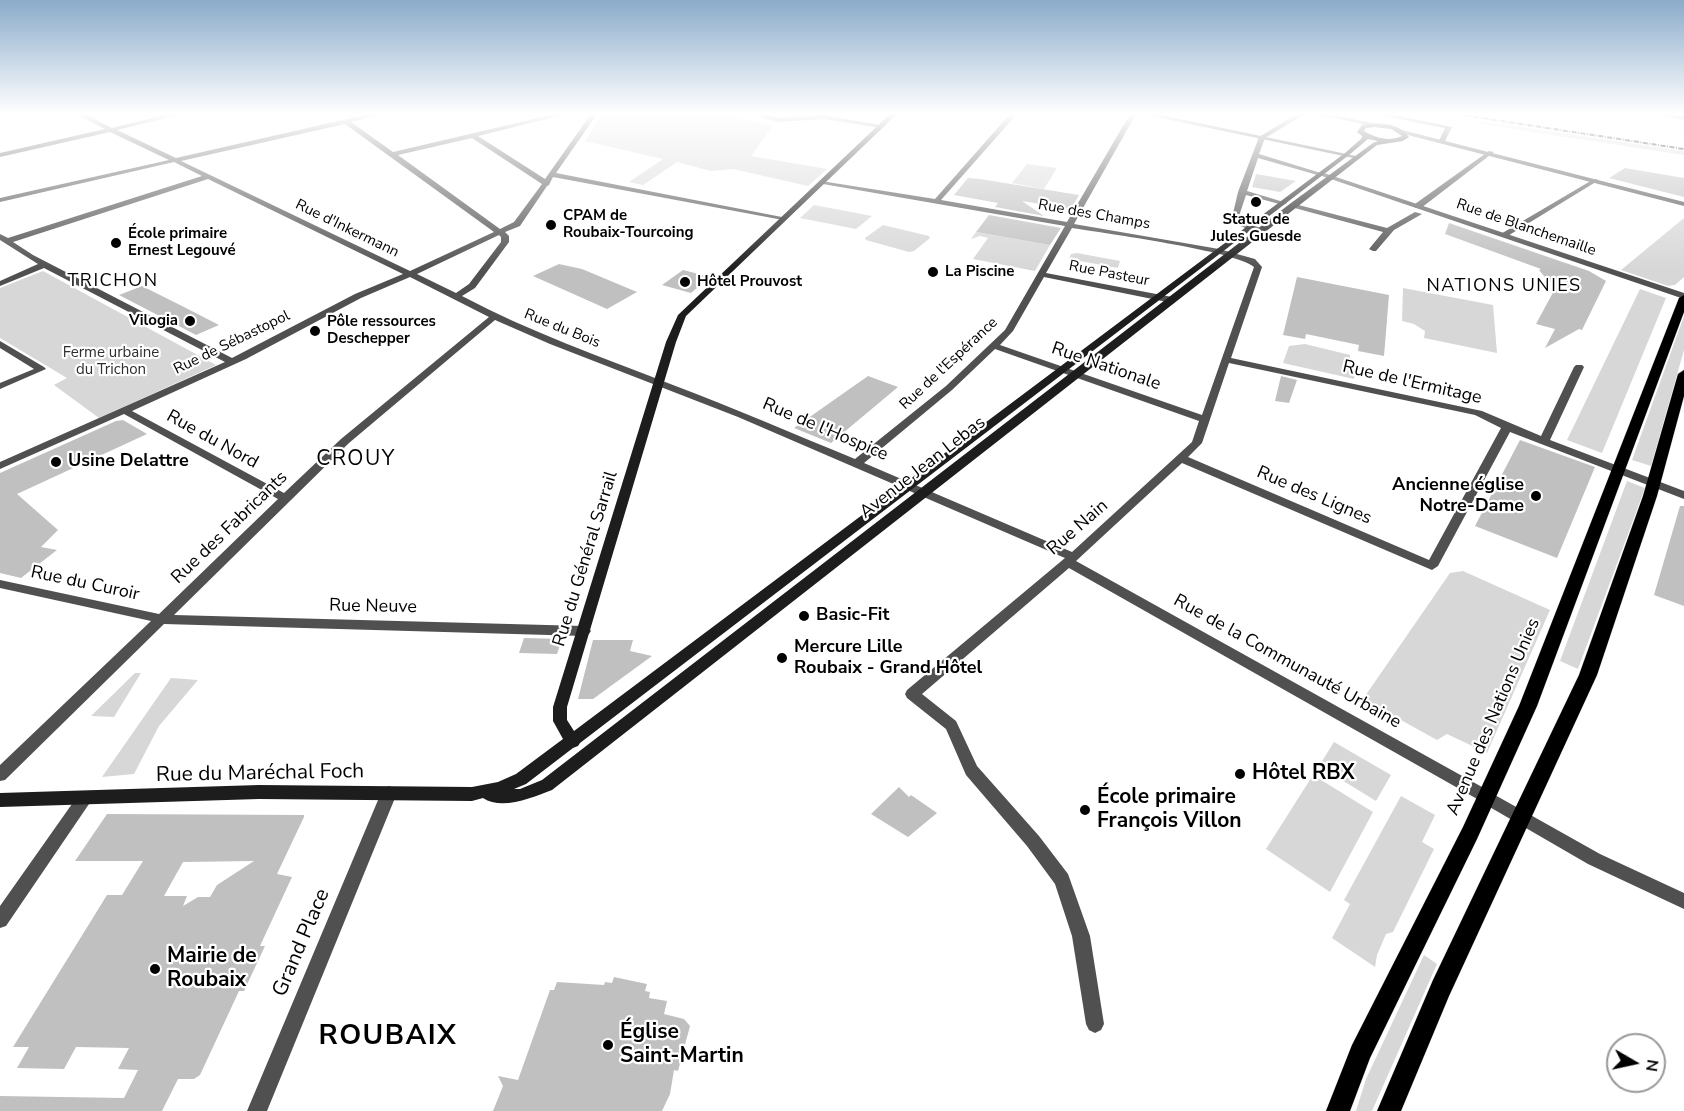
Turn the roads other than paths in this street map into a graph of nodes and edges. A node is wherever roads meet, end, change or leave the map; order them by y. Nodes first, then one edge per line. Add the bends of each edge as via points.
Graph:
1 (149, 166) edge
2 (186, 166) edge
3 (406, 166) edge
4 (519, 166) edge
5 (559, 166) edge
6 (839, 166) edge
7 (968, 166) edge
8 (1103, 166) edge
9 (1251, 166) edge
10 (1293, 166) edge
11 (1332, 166) edge
12 (1346, 166) edge
13 (1475, 166) edge
14 (1541, 166) edge
15 (1321, 174) junction
16 (553, 175) junction
17 (207, 177) junction
18 (1331, 177) junction
19 (1596, 180) junction
20 (822, 182) junction
21 (547, 184) junction
22 (1242, 192) junction
23 (0, 200) edge
24 (937, 201) junction
25 (1283, 203) junction
26 (1684, 204) edge
27 (1294, 205) junction
28 (1418, 210) junction
29 (783, 218) junction
30 (1069, 224) junction
31 (1250, 228) junction
32 (1260, 231) junction
33 (1388, 231) junction
34 (502, 233) junction
35 (1503, 235) junction
36 (0, 236) edge
37 (7, 242) junction
38 (1373, 249) dead end
39 (1220, 251) junction
40 (1231, 254) junction
41 (45, 264) junction
42 (410, 274) junction
43 (1041, 274) junction
44 (0, 284) edge
45 (456, 296) junction
46 (1159, 297) junction
47 (1684, 297) edge
48 (1172, 300) junction
49 (494, 317) junction
50 (0, 344) edge
51 (994, 346) junction
52 (1226, 360) junction
53 (232, 362) junction
54 (1579, 366) dead end
55 (1062, 369) junction
56 (1076, 374) junction
57 (1684, 374) edge
58 (658, 385) junction
59 (0, 386) edge
60 (123, 410) junction
61 (1206, 420) junction
62 (1507, 426) junction
63 (1544, 441) junction
64 (1182, 459) junction
65 (857, 463) junction
66 (0, 466) edge
67 (1619, 469) junction
68 (1654, 482) junction
69 (907, 485) junction
70 (922, 493) junction
71 (1684, 495) edge
72 (286, 499) junction
73 (1071, 560) junction
74 (0, 584) edge
75 (162, 619) junction
76 (584, 631) junction
77 (573, 742) junction
78 (0, 775) edge
79 (518, 780) joint
80 (389, 793) junction
81 (472, 794) junction
82 (1486, 797) junction
83 (84, 799) junction
84 (0, 800) edge
85 (1522, 818) junction
86 (1684, 901) edge
87 (0, 920) edge
88 (1095, 1024) dead end
89 (257, 1111) edge
90 (1338, 1111) edge
91 (1389, 1111) edge

1 - 23 street
2 - 17 street, Rue d'Inkermann
3 - 34 street
4 - 21 street
5 - 16 street, Rue de Sébastopol
6 - 20 main road, Rue du Général Sarrail
7 - 24 street
8 - 30 street, Rue de l'Espérance
9 - 22 street
10 - 15 street, Rue de Blanchemaille
11 - 15 main road, Avenue Jean Lebas
12 - 18 main road, Avenue Jean Lebas
13 - 28 street
14 - 19 street
15 - 18 street, Rue de Blanchemaille
15 - 25 main road, Avenue Jean Lebas
16 - 21 street, Rue de Sébastopol
16 - 29 street
17 - 37 street
17 - 42 street, Rue d'Inkermann
18 - 27 main road, Avenue Jean Lebas
18 - 28 street, Rue de Blanchemaille
19 - 26 street
19 - 35 street
20 - 24 street, Rue des Champs
20 - 29 main road, Rue du Général Sarrail
21 - 34 street, Rue de Sébastopol via 521,221
22 - 25 street
22 - 31 street via 1234,220
24 - 30 street, Rue des Champs
25 - 31 main road, Avenue Jean Lebas
27 - 32 main road, Avenue Jean Lebas
27 - 33 street
28 - 33 street
28 - 35 street, Rue de Blanchemaille
29 - 58 main road, Rue du Général Sarrail via 682,315
30 - 39 street, Rue des Champs
30 - 43 street, Rue de l'Espérance
31 - 32 street
31 - 39 main road, Avenue Jean Lebas
32 - 40 main road, Avenue Jean Lebas
33 - 38 street
34 - 42 street, Rue de Sébastopol
34 - 45 street via 506,238 503,244 471,286
35 - 47 street, Rue de Blanchemaille
36 - 37 street
37 - 41 street
39 - 40 street, Rue des Champs
39 - 46 main road, Avenue Jean Lebas
40 - 48 main road, Avenue Jean Lebas
40 - 52 street, Rue Nain via 1258,267
41 - 44 street
41 - 53 street
42 - 45 street, Rue d'Inkermann
42 - 53 street, Rue de Sébastopol via 358,296
43 - 46 street, Rue Pasteur
43 - 51 street, Rue de l'Espérance via 1009,331
45 - 49 street, Rue du Bois
46 - 48 street, Rue Pasteur
46 - 55 main road, Avenue Jean Lebas
47 - 67 main road, Avenue des Nations Unies
48 - 56 main road, Avenue Jean Lebas
49 - 58 street, Rue du Bois
49 - 72 street, Rue des Fabricants via 345,441
50 - 59 street via 41,369
51 - 55 street, Rue Nationale
51 - 65 street, Rue de l'Espérance via 935,401
52 - 61 street, Rue Nain
52 - 62 street, Rue de l'Ermitage via 1472,411
53 - 60 street, Rue de Sébastopol
54 - 63 street
55 - 56 street, Rue Nationale
55 - 69 main road, Avenue Jean Lebas
56 - 61 street, Rue Nationale
56 - 70 main road, Avenue Jean Lebas
57 - 68 main road
58 - 65 street, Rue de l'Hospice via 695,396
58 - 76 main road, Rue du Général Sarrail
60 - 66 street, Rue de Sébastopol
60 - 72 street, Rue du Nord
61 - 64 street, Rue Nain via 1201,437
62 - 63 street, Rue de l'Ermitage
62 - 64 street, Rue des Lignes via 1432,566
63 - 67 street, Rue de l'Ermitage
64 - 73 street, Rue Nain
65 - 69 street, Rue de l'Hospice
67 - 68 street, Rue de l'Ermitage
67 - 82 main road, Avenue des Nations Unies via 1528,706
68 - 71 street, Rue de l'Ermitage
68 - 85 main road via 1588,675
69 - 70 street, Rue de l'Hospice
69 - 77 main road, Avenue Jean Lebas
70 - 73 street, Rue de l'Hospice
70 - 81 main road, Avenue Jean Lebas via 547,785 520,796
72 - 75 street, Rue des Fabricants
73 - 82 street, Rue de la Communauté Urbaine
73 - 88 street, Rue Nain via 912,694 951,725 971,770 1062,879 1082,936
74 - 75 street, Rue du Curoir
75 - 76 street, Rue Neuve
75 - 78 street, Rue des Fabricants
76 - 77 main road, Rue du Général Sarrail via 559,713
77 - 79 main road, Avenue Jean Lebas
79 - 81 main road, Rue du Maréchal Foch
80 - 81 main road, Rue du Maréchal Foch
80 - 83 main road, Rue du Maréchal Foch via 249,792
80 - 89 street, Grand Place
82 - 85 street, Rue de la Communauté Urbaine
82 - 90 main road, Avenue des Nations Unies via 1360,1053
83 - 84 main road, Rue du Maréchal Foch
83 - 87 street
85 - 86 street, Rue de la Communauté Urbaine via 1617,871
85 - 91 main road via 1441,988

